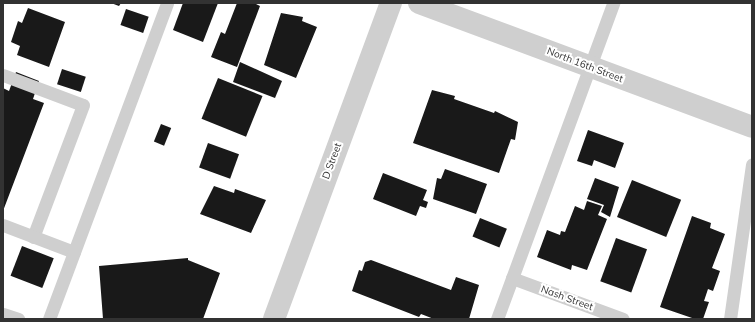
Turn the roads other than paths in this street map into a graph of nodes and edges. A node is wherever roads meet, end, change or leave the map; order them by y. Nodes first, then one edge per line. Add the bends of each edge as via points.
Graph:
1 (167, 3) edge
2 (391, 3) edge
3 (419, 3) edge
4 (613, 3) edge
5 (590, 67) junction
6 (3, 74) edge
7 (752, 127) edge
8 (752, 165) edge
9 (3, 225) edge
10 (33, 237) junction
11 (74, 252) junction
12 (512, 278) junction
13 (3, 314) edge
14 (18, 319) edge
15 (49, 319) edge
16 (274, 319) edge
17 (497, 319) edge
18 (623, 319) edge
19 (730, 319) edge

1 - 11 lane
2 - 16 street, D Street
3 - 5 street, North 16th Street
4 - 5 lane
5 - 7 street, North 16th Street
5 - 12 lane
6 - 10 lane via 83,105
8 - 19 lane
9 - 10 lane
10 - 11 lane
11 - 15 lane
12 - 17 lane
12 - 18 lane, Nash Street
13 - 14 lane

